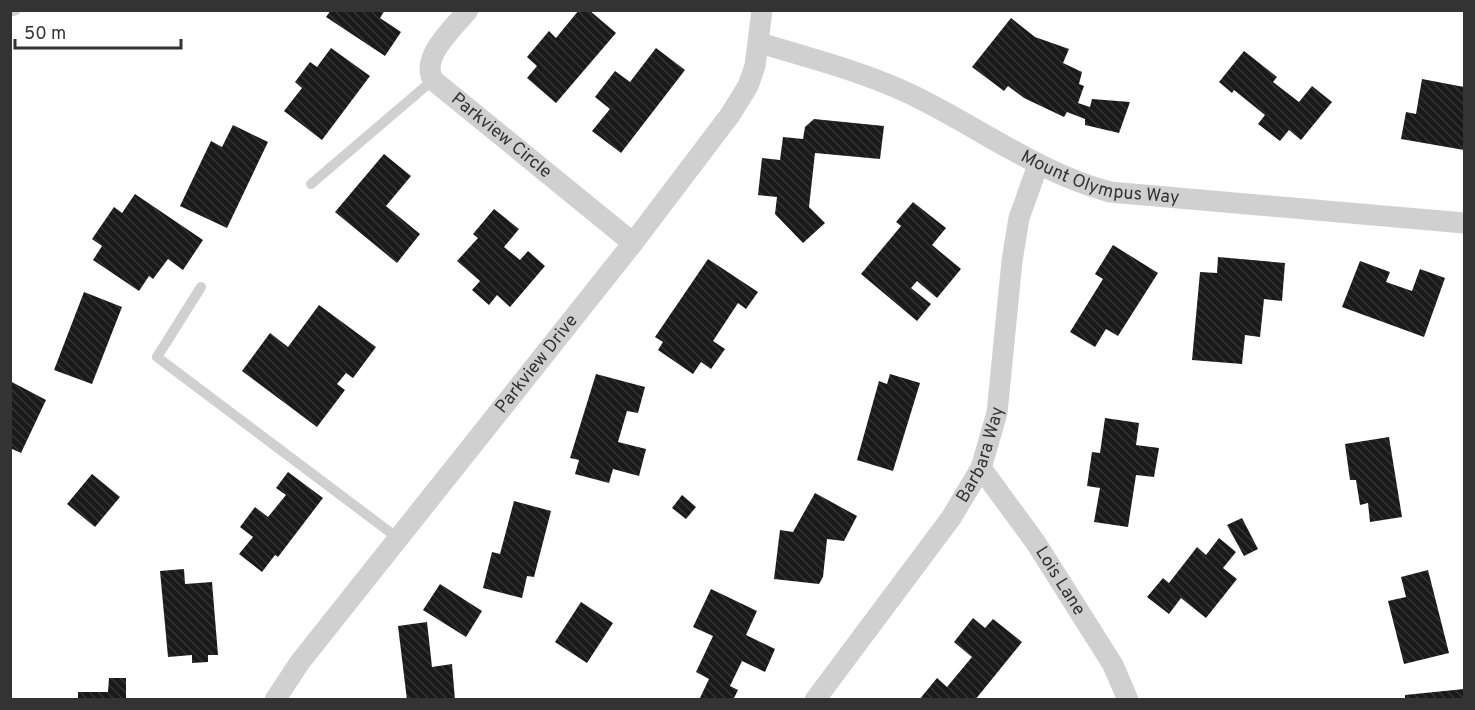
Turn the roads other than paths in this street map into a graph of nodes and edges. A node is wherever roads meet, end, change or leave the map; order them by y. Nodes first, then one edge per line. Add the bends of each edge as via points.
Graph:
1 (16, 10) edge
2 (468, 10) edge
3 (762, 10) edge
4 (10, 12) edge
5 (760, 44) junction
6 (434, 80) junction
7 (1038, 165) junction
8 (311, 184) dead end
9 (1464, 222) edge
10 (633, 243) junction
11 (201, 287) dead end
12 (981, 468) junction
13 (399, 539) junction
14 (275, 699) edge
15 (815, 699) edge
16 (1128, 699) edge

1 - 4 lane
2 - 6 street, Parkview Circle via 433,58 430,70
3 - 5 street, Parkview Drive
5 - 7 street, Mount Olympus Way via 871,77
5 - 10 street, Parkview Drive via 748,86 730,115
6 - 8 lane
6 - 10 street, Parkview Circle
7 - 9 street, Mount Olympus Way via 1089,186 1130,195
7 - 12 street, Barbara Way via 1019,218 997,412
10 - 13 street, Parkview Drive
11 - 13 lane via 157,357
12 - 15 street, Barbara Way via 935,540
12 - 16 street, Lois Lane via 1036,543 1096,637
13 - 14 street, Parkview Drive

